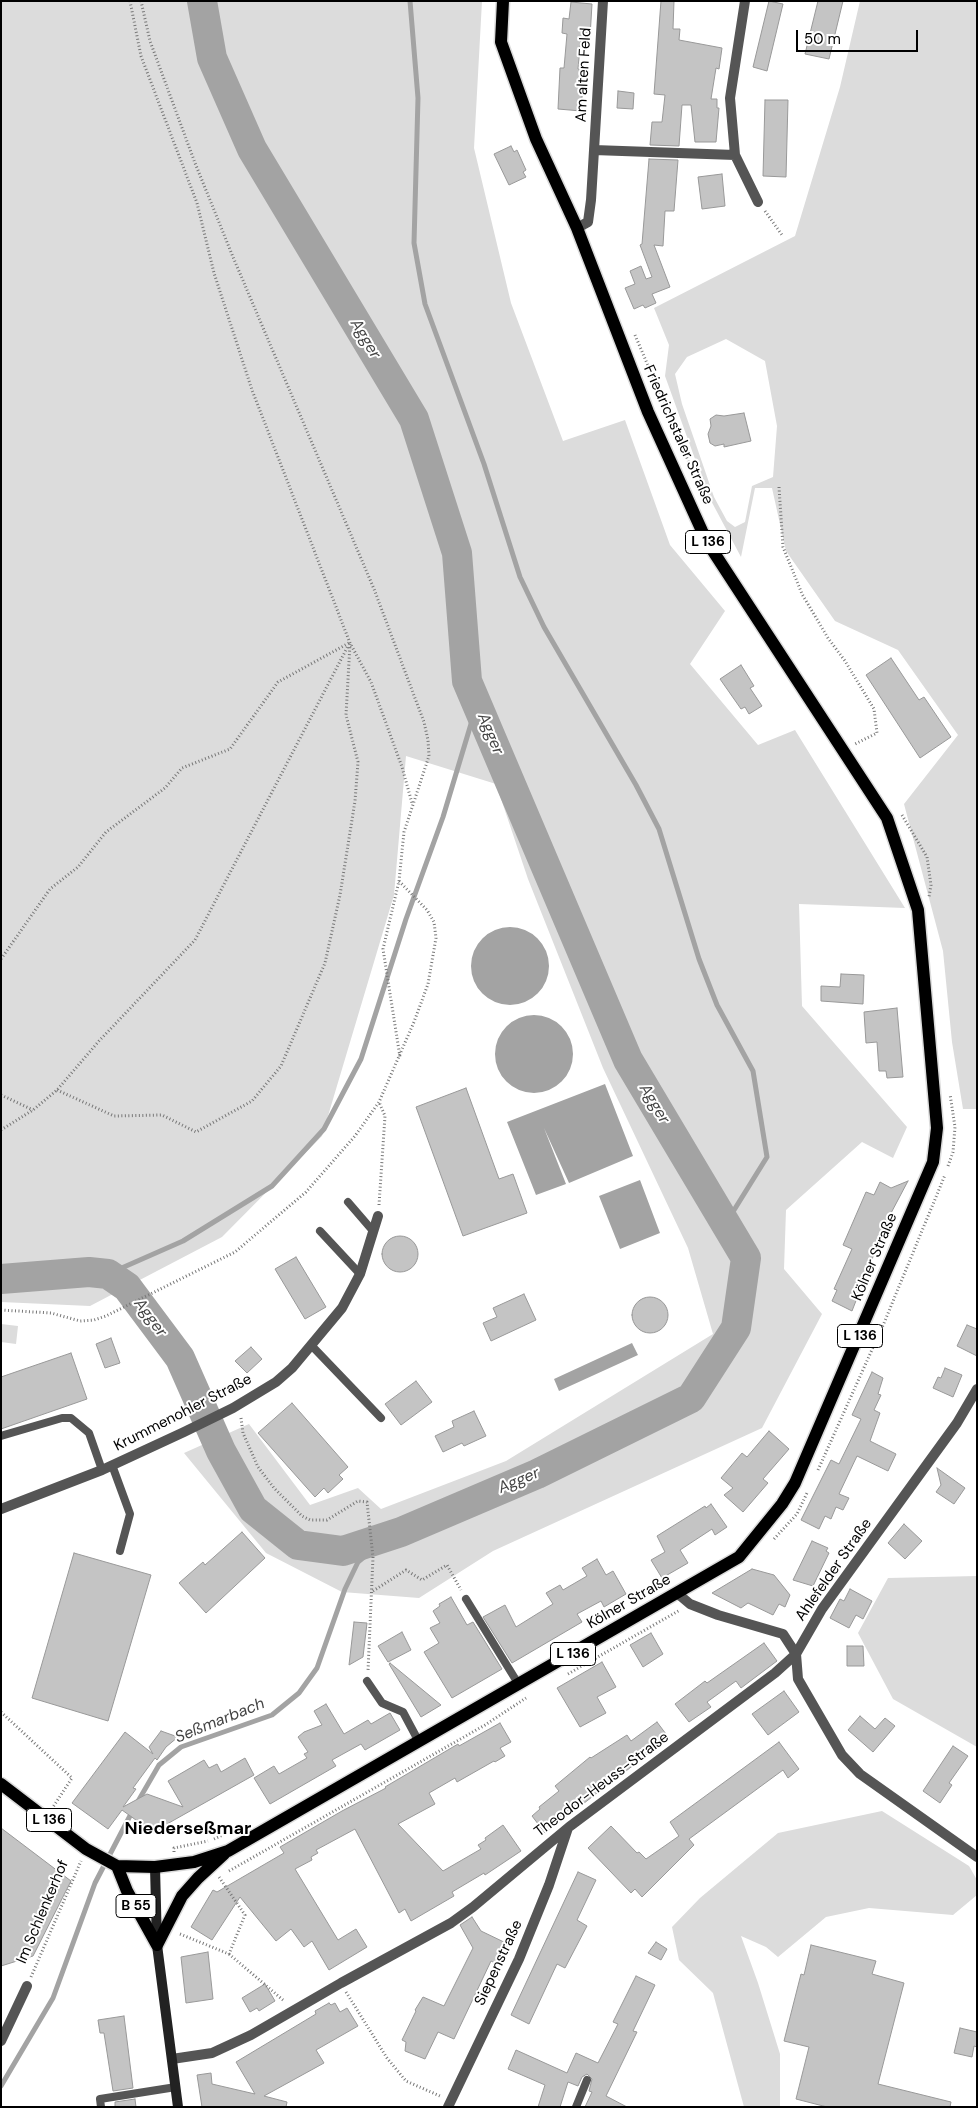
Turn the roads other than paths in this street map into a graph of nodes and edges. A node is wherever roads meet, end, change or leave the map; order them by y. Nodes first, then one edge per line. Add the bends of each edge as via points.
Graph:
1 (503, 1) edge
2 (603, 1) edge
3 (745, 1) edge
4 (594, 150) junction
5 (735, 154) junction
6 (758, 202) road end
7 (577, 228) junction
8 (928, 1026) joint
9 (348, 1202) dead end
10 (378, 1216) road end
11 (320, 1231) dead end
12 (373, 1231) junction
13 (360, 1274) junction
14 (311, 1345) junction
15 (977, 1389) edge
16 (381, 1418) dead end
17 (1, 1436) edge
18 (112, 1465) junction
19 (102, 1470) junction
20 (1, 1509) edge
21 (120, 1551) dead end
22 (677, 1593) junction
23 (466, 1599) road end
24 (796, 1654) junction
25 (367, 1681) road end
26 (519, 1685) junction
27 (419, 1742) junction
28 (1, 1784) edge
29 (569, 1827) junction
30 (228, 1851) junction
31 (977, 1857) edge
32 (115, 1866) junction
33 (155, 1867) junction
34 (157, 1945) junction
35 (27, 1986) road end
36 (1, 2041) edge
37 (172, 2059) junction
38 (587, 2080) dead end
39 (176, 2087) junction
40 (449, 2104) edge
41 (101, 2107) edge
42 (178, 2107) edge
43 (576, 2107) edge

1 - 7 main road, Friedrichstaler Straße / L 136 via 501,42 536,139
2 - 4 street, Am alten Feld
3 - 5 street via 730,98
4 - 5 street
4 - 7 street, Am alten Feld via 588,222
5 - 6 street
7 - 8 main road, Friedrichstaler Straße / L 136 via 637,386 711,548 887,818 918,910
8 - 22 main road, Kölner Straße / L 136 via 937,1128 933,1162 795,1484 739,1557
9 - 12 lane
10 - 12 street, Krummenohler Straße
11 - 13 lane
12 - 13 street, Krummenohler Straße
13 - 14 street, Krummenohler Straße via 342,1308
14 - 16 lane
14 - 18 street, Krummenohler Straße via 276,1382 236,1406
15 - 24 street, Ahlefelder Straße via 957,1423 822,1609
17 - 19 lane via 71,1418 89,1433
18 - 19 street, Krummenohler Straße
18 - 21 lane via 130,1514
19 - 20 street, Krummenohler Straße
22 - 24 street, Ahlefelder Straße via 690,1604 718,1615 783,1634
22 - 26 main road, Kölner Straße / L 136
23 - 26 lane
24 - 29 street, Theodor-Heuss-Straße
24 - 31 street via 798,1679 842,1755 860,1774
25 - 27 lane via 382,1703 403,1712
26 - 27 main road, Kölner Straße / L 136
27 - 30 main road, Kölner Straße / L 136
28 - 32 main road, Kölner Straße / L 136 via 91,1852
29 - 37 street, Theodor-Heuss-Straße via 451,1923 251,2035 212,2053
29 - 40 street, Siepenstraße via 550,1885 519,1959
30 - 33 main road, Kölner Straße / L 136 via 194,1862
30 - 34 main road via 182,1896
32 - 33 main road, Kölner Straße / L 136
32 - 34 main road, B 55
33 - 34 main road
34 - 37 main road
35 - 36 street, Im Schlenkerhof
37 - 39 main road
38 - 43 lane
39 - 41 lane via 100,2099
39 - 42 main road

